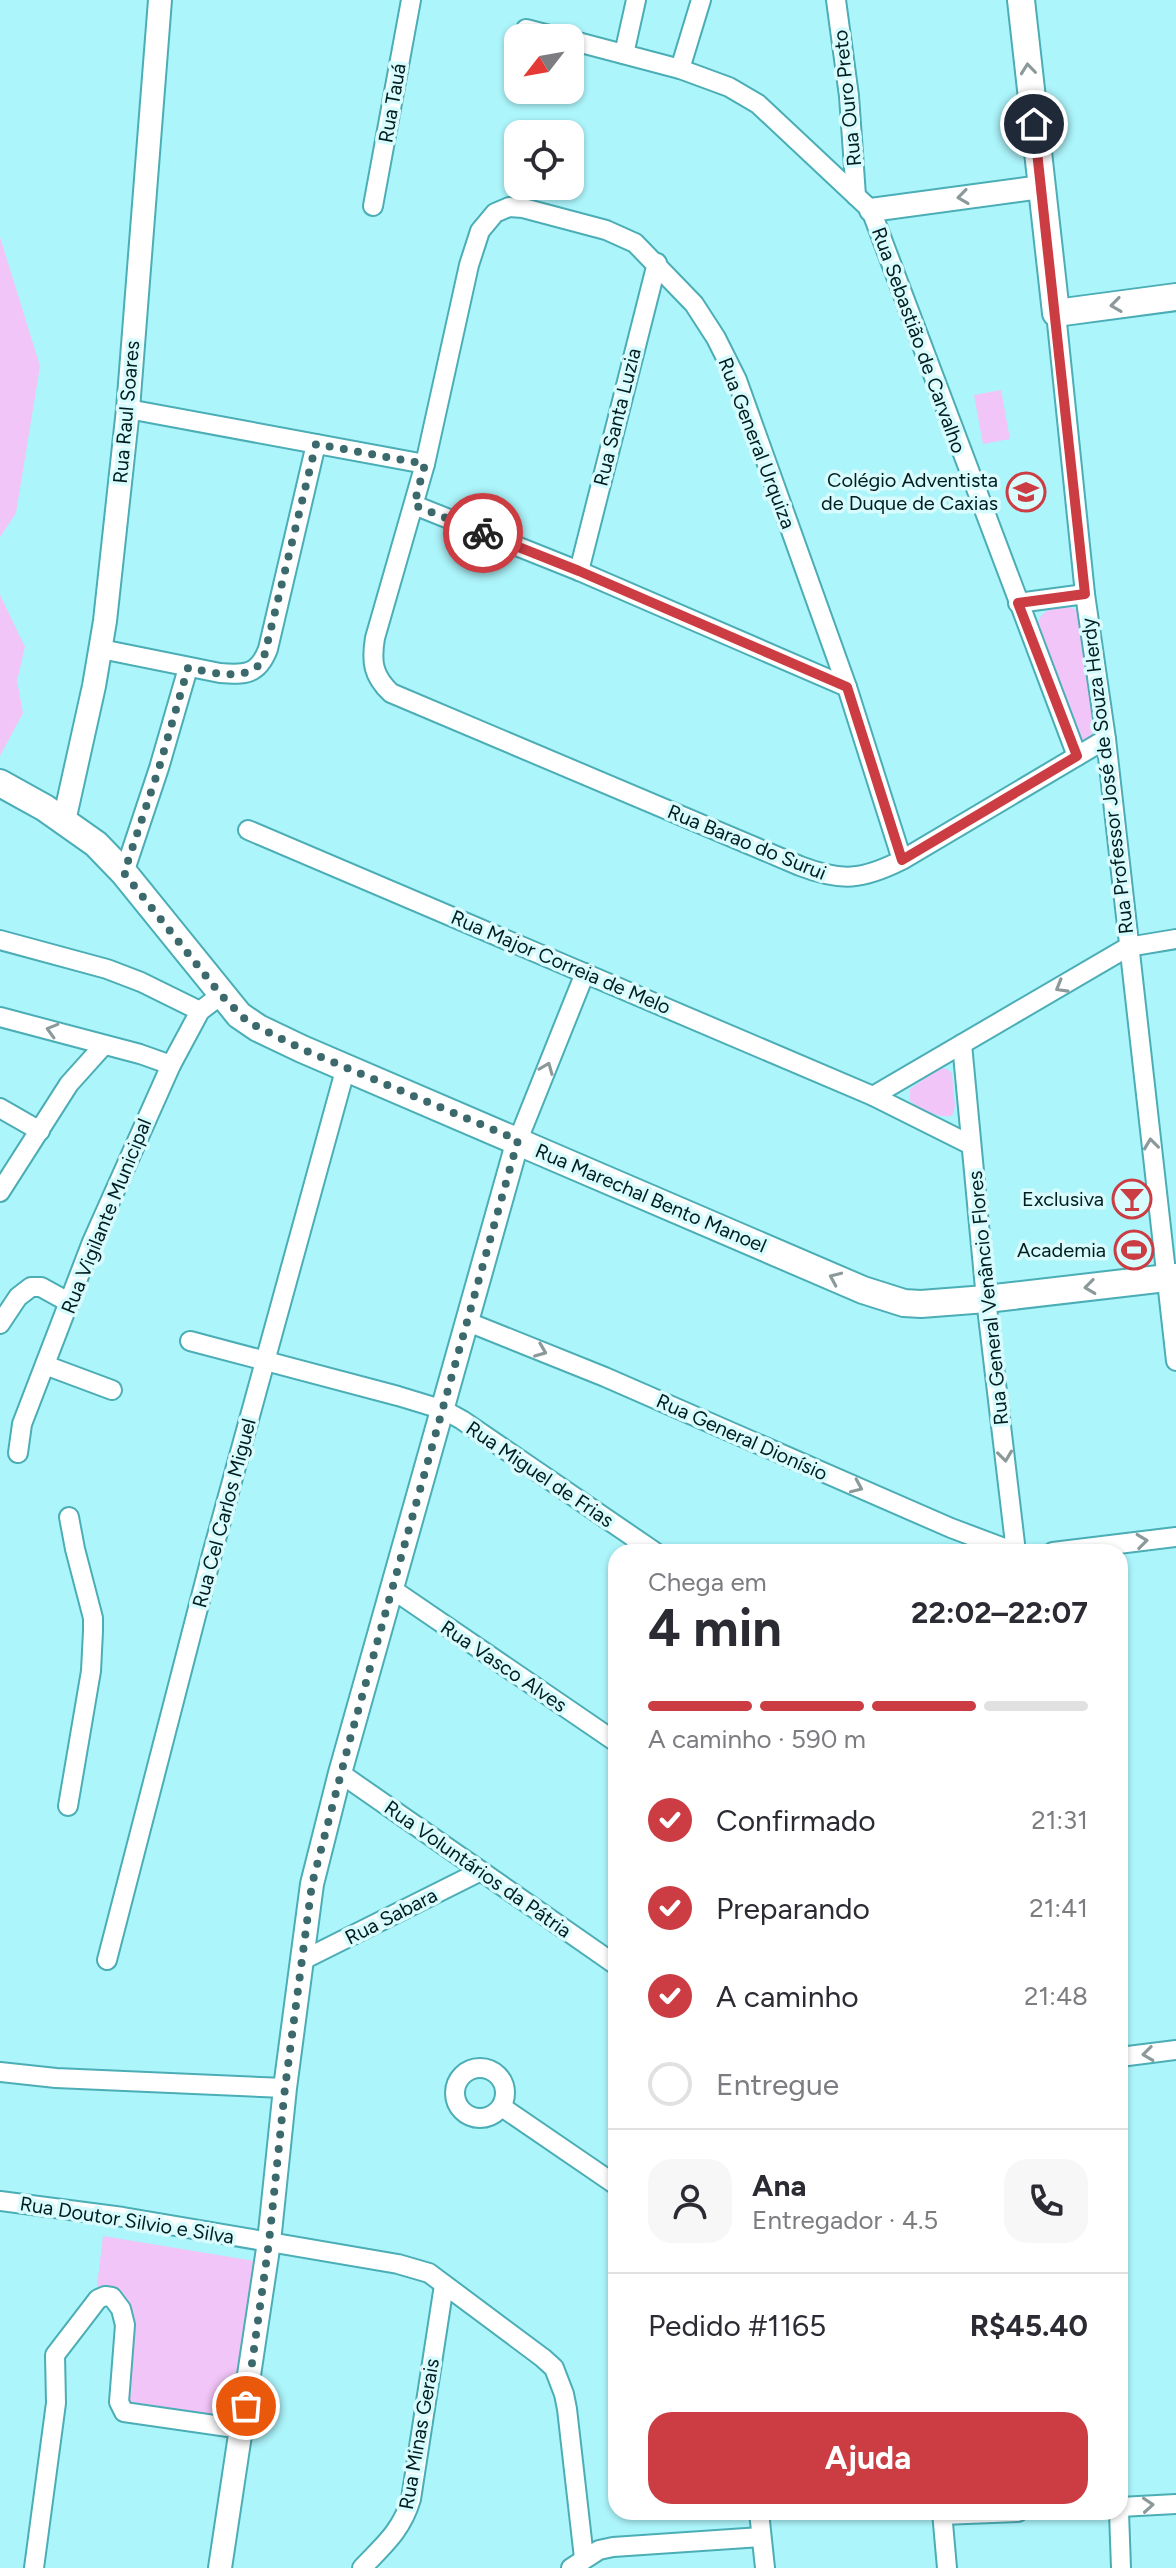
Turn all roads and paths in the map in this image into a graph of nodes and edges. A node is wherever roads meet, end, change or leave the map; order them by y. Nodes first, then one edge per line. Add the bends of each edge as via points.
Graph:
1 (160, 0) edge
2 (411, 0) edge
3 (636, 0) edge
4 (701, 0) edge
5 (836, 0) edge
6 (1021, 0) edge
7 (584, 44) edge
8 (624, 54) junction
9 (680, 69) junction
10 (1041, 187) junction
11 (864, 203) junction
12 (373, 206) dead end
13 (657, 263) junction
14 (1176, 297) edge
15 (1056, 313) junction
16 (128, 409) junction
17 (316, 444) junction
18 (425, 464) junction
19 (414, 505) junction
20 (579, 571) junction
21 (1085, 594) junction
22 (1018, 603) junction
23 (101, 649) junction
24 (188, 668) junction
25 (847, 687) junction
26 (419, 706) joint
27 (1106, 739) junction
28 (1077, 756) junction
29 (0, 783) edge
30 (64, 821) junction
31 (248, 830) dead end
32 (902, 860) junction
33 (124, 873) junction
34 (1176, 939) edge
35 (0, 940) edge
36 (1128, 947) junction
37 (585, 973) junction
38 (221, 995) junction
39 (200, 1011) junction
40 (0, 1017) edge
41 (962, 1044) junction
42 (104, 1045) junction
43 (171, 1065) junction
44 (346, 1067) junction
45 (873, 1096) junction
46 (0, 1108) edge
47 (40, 1131) junction
48 (518, 1140) junction
49 (971, 1145) junction
50 (0, 1192) edge
51 (1172, 1278) edge
52 (986, 1299) junction
53 (70, 1303) junction
54 (468, 1322) junction
55 (0, 1324) edge
56 (190, 1341) dead end
57 (1176, 1361) edge
58 (265, 1362) junction
59 (45, 1365) junction
60 (112, 1390) dead end
61 (444, 1410) junction
62 (18, 1453) dead end
63 (69, 1517) dead end
64 (1176, 1537) edge
65 (643, 1544) edge
66 (994, 1544) edge
67 (1014, 1544) edge
68 (1119, 1544) edge
69 (392, 1589) junction
70 (608, 1737) edge
71 (340, 1773) junction
72 (68, 1806) dead end
73 (479, 1872) junction
74 (107, 1960) dead end
75 (303, 1960) junction
76 (608, 1960) edge
77 (1176, 2050) edge
78 (1128, 2056) edge
79 (0, 2072) edge
80 (285, 2088) junction
81 (502, 2107) dead end
82 (608, 2180) edge
83 (0, 2201) edge
84 (269, 2242) junction
85 (444, 2285) junction
86 (242, 2429) junction
87 (1176, 2504) edge
88 (1128, 2509) edge
89 (760, 2520) edge
90 (943, 2520) edge
91 (1120, 2520) edge
92 (761, 2537) junction
93 (578, 2563) edge
94 (34, 2568) edge
95 (220, 2568) edge
96 (362, 2568) edge
97 (765, 2568) edge
98 (947, 2568) edge
99 (1121, 2568) edge

1 - 16 street, Rua Raul Soares
2 - 12 street, Rua Tauá
3 - 8 street
4 - 9 street
5 - 11 street, Rua Ouro Preto
10 -> 6 main road, Rua Professor José de Souza Herdy
7 - 8 street, Rua Sebastião de Carvalho
8 - 9 street, Rua Sebastião de Carvalho
9 - 11 street, Rua Sebastião de Carvalho via 758,104
10 -> 11 street
10 - 15 main road, Rua Professor José de Souza Herdy
11 - 22 street, Rua Sebastião de Carvalho
13 - 18 street, Rua General Urquiza via 635,243 606,230 523,208 495,213 480,231 469,265
13 - 20 street, Rua Santa Luzia
13 - 25 street, Rua General Urquiza via 694,304 737,380
14 -> 15 main road
15 - 21 street, Rua Professor José de Souza Herdy
16 - 17 street
16 - 23 street, Rua Raul Soares
17 - 18 street
17 - 24 street via 263,661 237,675
18 - 19 street, Rua General Urquiza
19 - 20 street
19 - 26 street, Rua General Urquiza via 375,638 373,666 391,693
20 - 25 street
21 - 22 street
21 - 27 street, Rua Professor José de Souza Herdy
22 - 28 street, Rua Sebastião de Carvalho
23 - 24 street
23 - 30 street, Rua Raul Soares
24 - 33 street
25 - 32 street, Rua General Urquiza
26 - 32 street, Rua Barao do Surui via 826,876 875,874
27 - 28 street, Rua Barao do Surui
27 - 36 street, Rua Professor José de Souza Herdy
28 - 32 street, Rua Barao do Surui
29 - 30 main road, Rua Marechal Bento Manoel
30 - 33 main road, Rua Marechal Bento Manoel
31 - 37 street, Rua Major Correia de Melo
33 - 38 main road, Rua Marechal Bento Manoel
34 - 36 street
35 - 39 street via 107,969
36 -> 41 street
51 -> 36 street, Rua Professor José de Souza Herdy
37 - 45 street, Rua Major Correia de Melo
48 -> 37 street
38 - 39 street, Rua Vigilante Municipal
38 - 44 main road, Rua Marechal Bento Manoel via 248,1022
39 - 43 street, Rua Vigilante Municipal
42 -> 40 street
41 - 45 street
41 - 49 street, Rua General Venâncio Flores
42 - 43 street
42 - 47 street via 69,1084
43 - 53 street, Rua Vigilante Municipal
44 - 48 main road, Rua Marechal Bento Manoel
44 - 58 street, Rua Cel Carlos Miguel
45 - 49 street, Rua Major Correia de Melo
46 - 47 street
47 - 50 street
52 -> 48 main road, Rua Marechal Bento Manoel via 921,1304 886,1298
48 - 54 street
49 - 52 street, Rua General Venâncio Flores
51 -> 52 main road, Rua Marechal Bento Manoel
51 - 57 street, Rua Professor José de Souza Herdy
52 -> 67 street, Rua General Venâncio Flores
53 - 55 street via 31,1287
53 - 59 street, Rua Vigilante Municipal
54 - 61 street
54 -> 66 street, Rua General Dionísio
56 - 58 street, Rua Miguel de Frias
58 - 61 street, Rua Miguel de Frias
58 - 74 street, Rua Cel Carlos Miguel
59 - 60 street
59 - 62 street, Rua Vigilante Municipal via 22,1424
61 - 65 street, Rua Miguel de Frias
61 - 69 street
63 - 72 street via 93,1631
68 -> 64 street
69 - 70 street, Rua Vasco Alves
69 - 71 street
71 - 73 street, Rua Voluntários da Pátria
71 - 75 street via 312,1884
73 - 75 street, Rua Sabara
73 - 76 street, Rua Voluntários da Pátria
75 - 80 street
77 -> 78 street
79 - 80 street
80 - 84 street
81 - 82 street
83 - 84 street, Rua Doutor Silvio e Silva
84 - 85 street, Rua Doutor Silvio e Silva via 407,2266
84 - 86 street
85 - 93 street, Rua Doutor Silvio e Silva via 554,2368 567,2409
85 - 96 street, Rua Minas Gerais via 406,2517
86 - 94 street via 124,2412 119,2402 125,2325 112,2297 98,2299 55,2355 56,2403
86 - 95 street
88 -> 87 street
89 - 92 street
90 - 98 street
91 - 99 street
92 - 93 street via 613,2547
92 - 97 street

